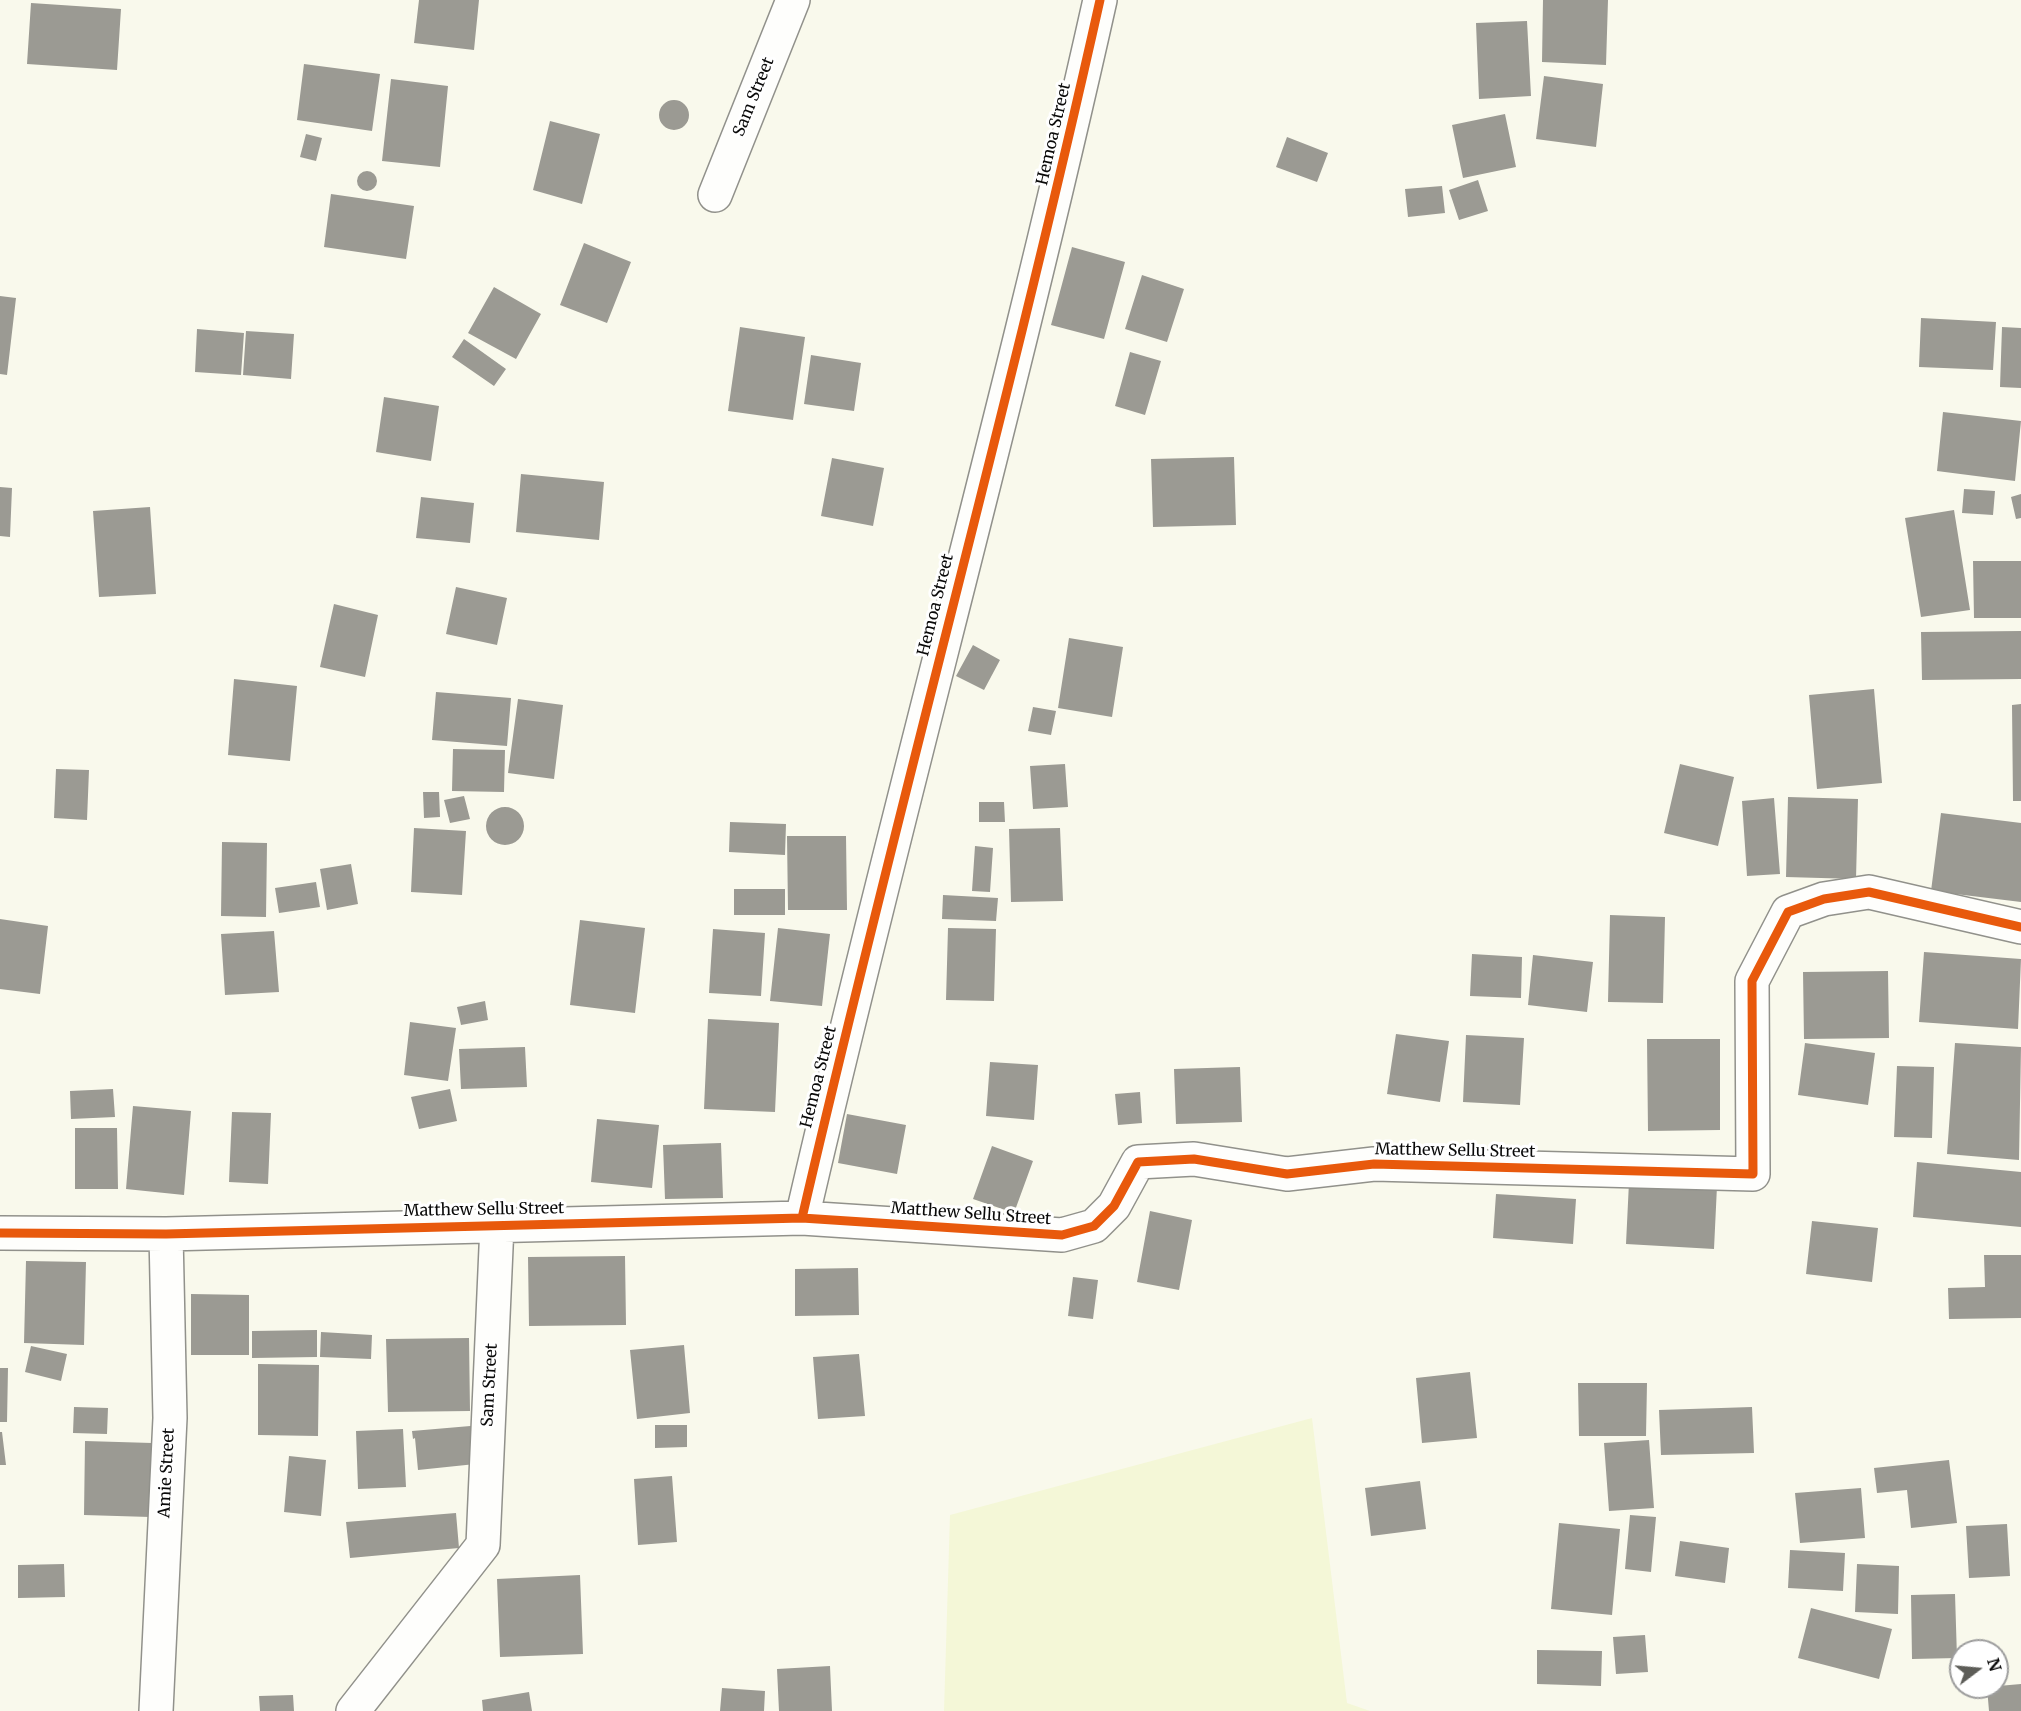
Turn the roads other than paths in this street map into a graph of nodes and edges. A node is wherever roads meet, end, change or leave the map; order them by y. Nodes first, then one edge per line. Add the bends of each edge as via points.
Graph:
1 (793, 0) edge
2 (1100, 0) edge
3 (715, 195) dead end
4 (2021, 927) edge
5 (802, 1218) junction
6 (497, 1225) junction
7 (0, 1233) edge
8 (166, 1234) junction
9 (156, 1711) edge
10 (353, 1711) edge

1 - 3 street, Sam Street
2 - 5 street, Hemoa Street via 1066,153 913,756
4 - 5 street, Matthew Sellu Street via 1869,892 1824,898 1788,912 1752,981 1753,1174 1374,1164 1287,1174 1194,1159 1138,1162 1114,1206 1094,1226 1062,1235
5 - 6 street, Matthew Sellu Street
6 - 8 street, Matthew Sellu Street
6 - 10 street, Sam Street via 483,1545
7 - 8 street, Matthew Sellu Street
8 - 9 street, Amie Street via 170,1418

